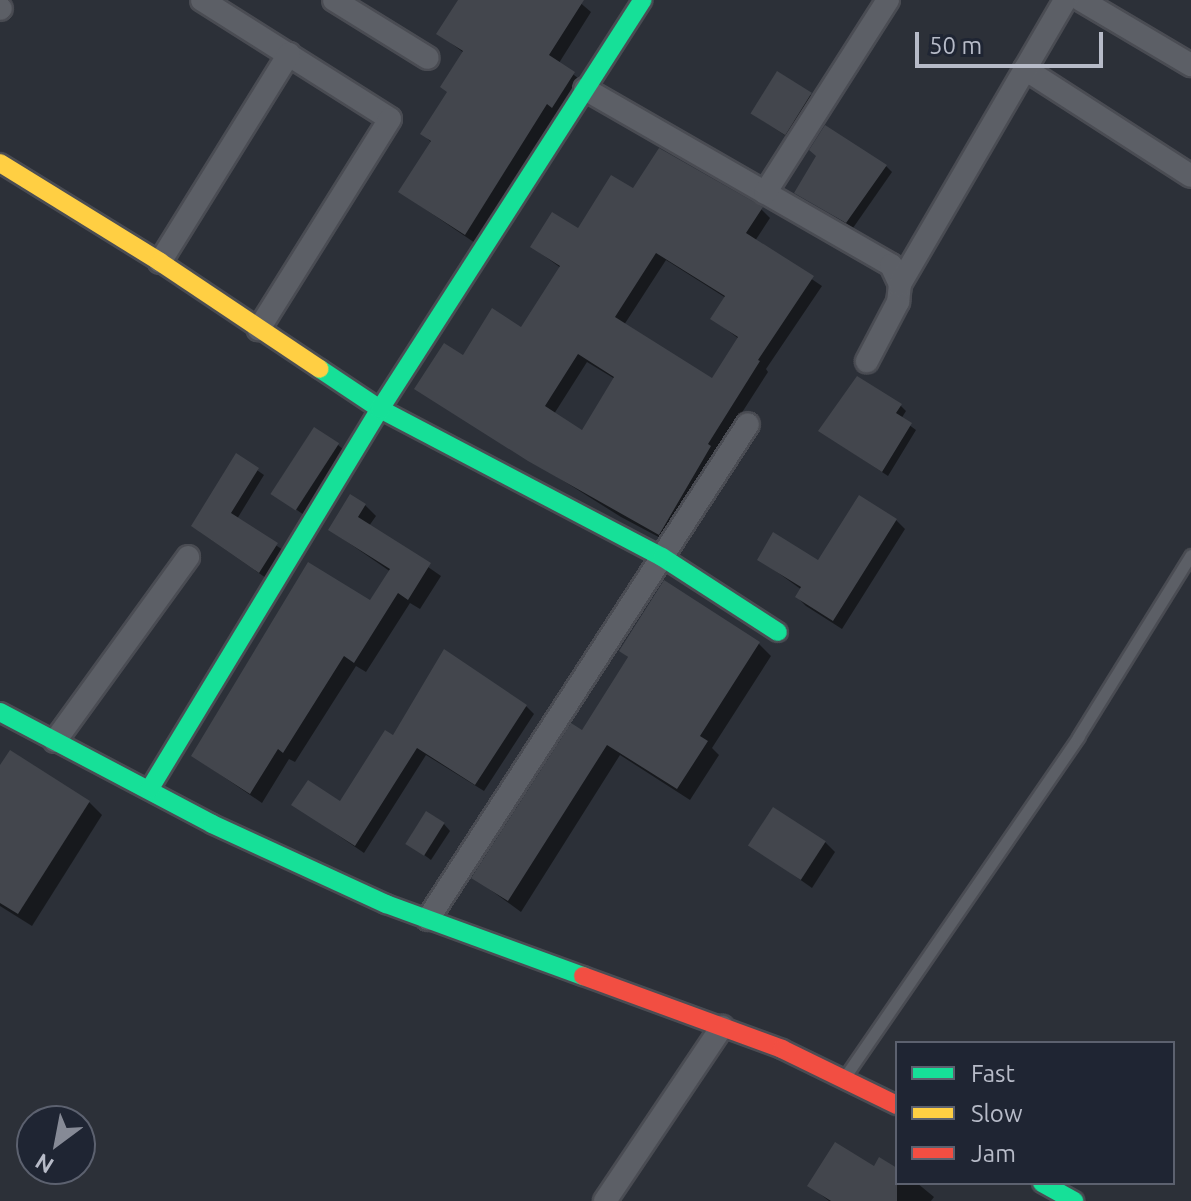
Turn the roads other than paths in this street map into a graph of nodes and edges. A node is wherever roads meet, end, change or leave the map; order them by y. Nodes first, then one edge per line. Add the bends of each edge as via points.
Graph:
1 (202, 0) edge
2 (334, 0) edge
3 (643, 0) edge
4 (888, 0) edge
5 (1065, 0) edge
6 (1081, 0) edge
7 (289, 54) junction
8 (428, 58) dead end
9 (1191, 65) edge
10 (1025, 69) junction
11 (585, 89) junction
12 (0, 163) edge
13 (1191, 176) edge
14 (765, 193) junction
15 (160, 262) junction
16 (900, 284) junction
17 (259, 329) junction
18 (867, 361) dead end
19 (380, 409) junction
20 (748, 424) dead end
21 (1191, 555) edge
22 (188, 557) dead end
23 (662, 557) junction
24 (778, 632) dead end
25 (0, 712) edge
26 (55, 741) junction
27 (149, 790) junction
28 (428, 919) junction
29 (722, 1027) junction
30 (843, 1079) junction
31 (895, 1104) edge
32 (1046, 1185) edge
33 (605, 1201) edge
34 (1074, 1201) edge

1 - 7 street
2 - 8 street
3 - 11 street
4 - 14 street
5 - 10 street
6 - 9 street
7 - 15 street
7 - 17 street via 390,119
10 - 13 street
10 - 16 street
11 - 14 street
11 - 19 street
12 - 15 street
14 - 16 street via 877,255 891,265
15 - 17 street
16 - 18 street via 898,302
17 - 19 street
19 - 23 street
19 - 27 street
20 - 23 street
21 - 30 lane via 1078,737
22 - 26 street
23 - 24 street
23 - 28 street
25 - 26 street
26 - 27 street
27 - 28 street via 212,824
28 - 29 street
29 - 30 street
29 - 33 street
30 - 31 street
32 - 34 street

